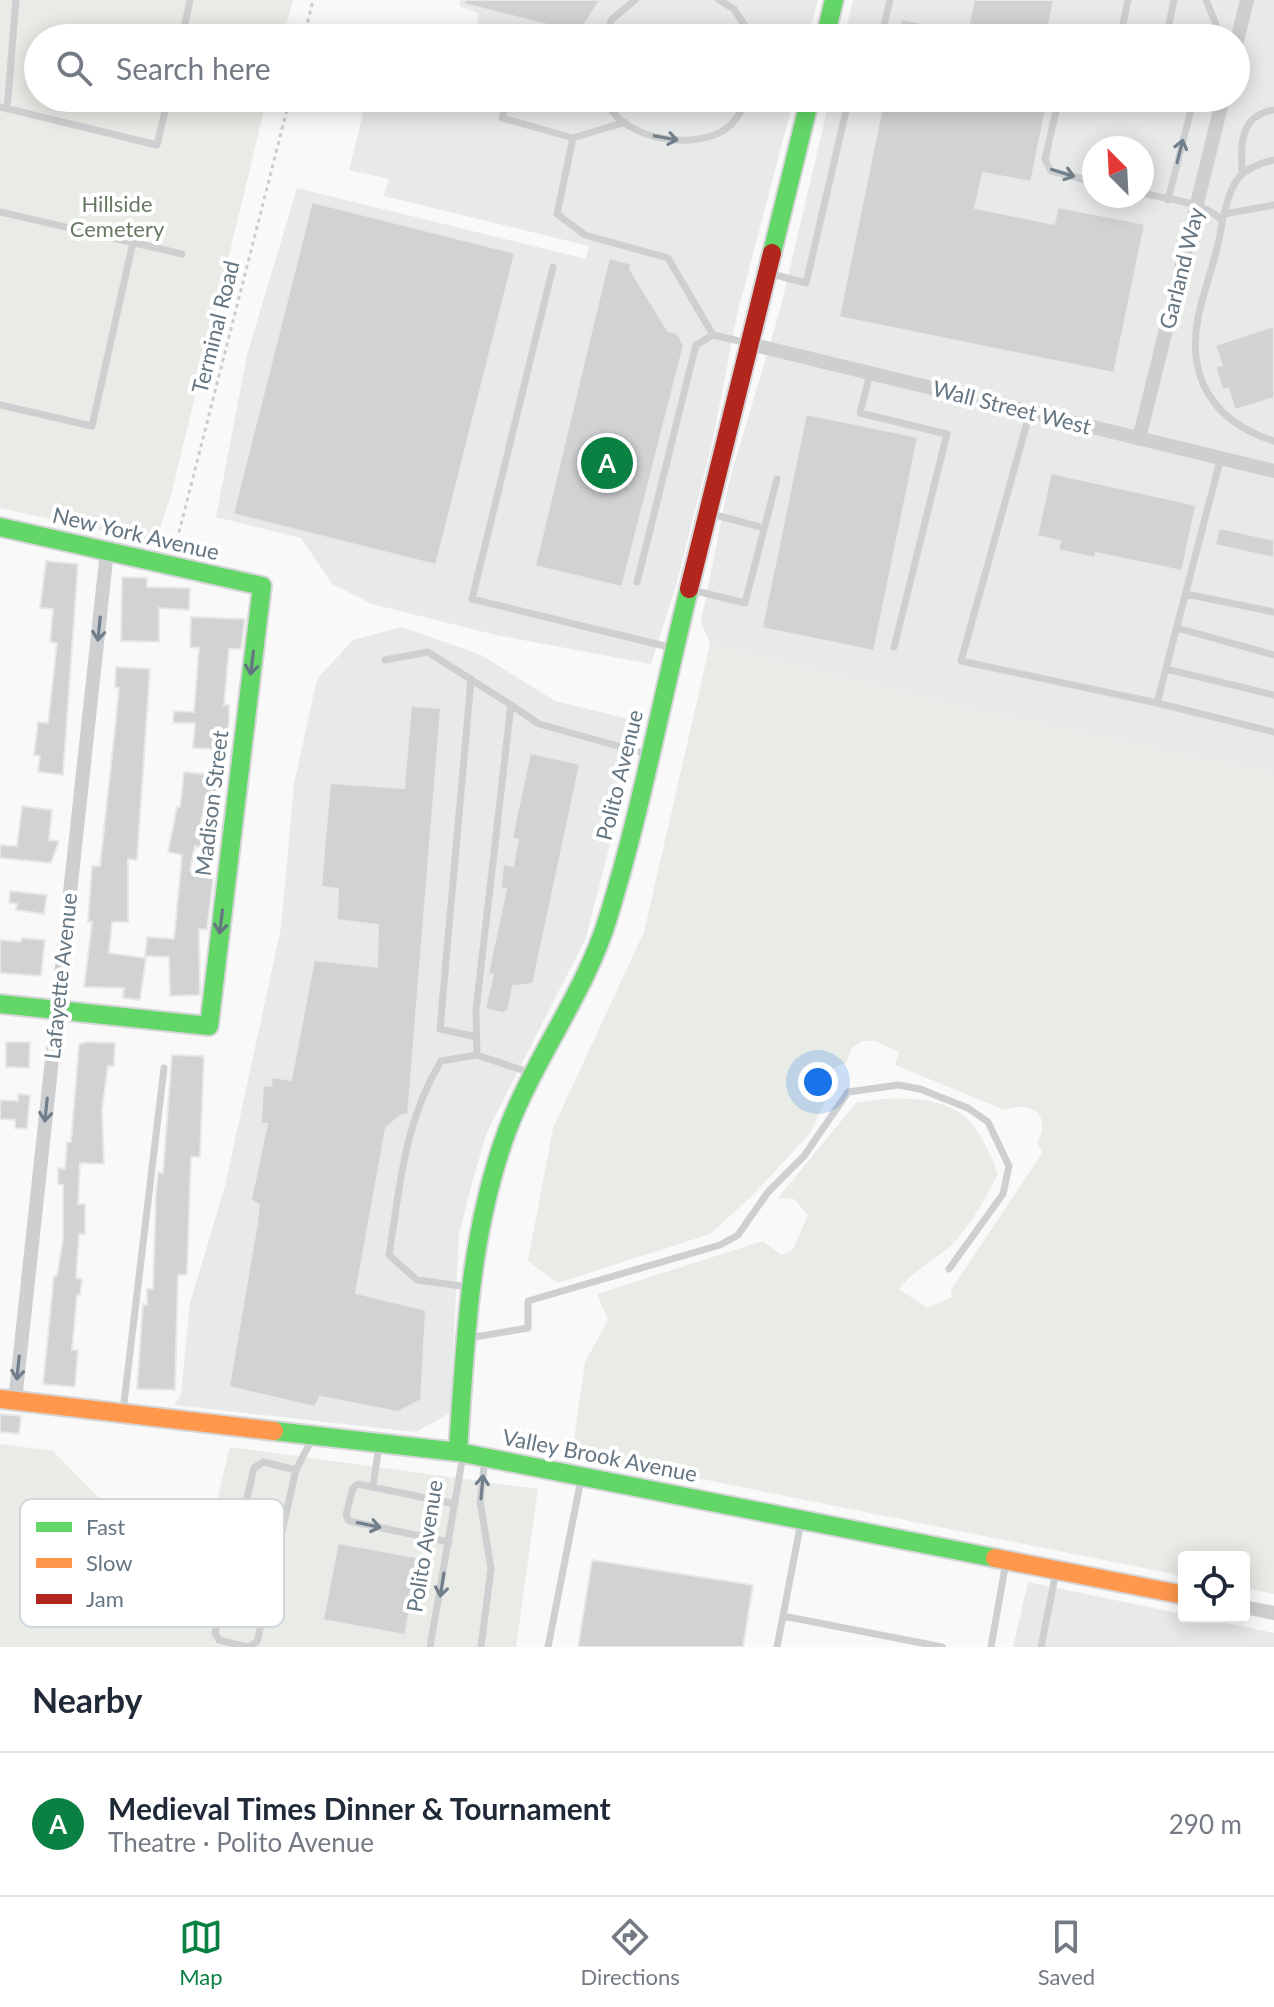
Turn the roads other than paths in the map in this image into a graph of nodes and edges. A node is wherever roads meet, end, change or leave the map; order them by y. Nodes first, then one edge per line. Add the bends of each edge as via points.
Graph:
1 (16, 0) edge
2 (190, 0) edge
3 (635, 0) edge
4 (719, 0) edge
5 (834, 0) edge
6 (890, 0) edge
7 (1128, 0) edge
8 (1174, 0) edge
9 (1206, 0) edge
10 (1247, 0) edge
11 (185, 24) edge
12 (610, 24) edge
13 (744, 24) edge
14 (828, 24) edge
15 (884, 24) edge
16 (1123, 24) edge
17 (1169, 24) edge
18 (1216, 24) edge
19 (1241, 24) edge
20 (4, 108) edge
21 (1274, 110) edge
22 (165, 112) edge
23 (504, 112) edge
24 (610, 112) edge
25 (738, 112) edge
26 (807, 112) edge
27 (846, 112) edge
28 (1056, 112) edge
29 (1190, 112) edge
30 (1220, 112) edge
31 (625, 122) junction
32 (573, 138) junction
33 (1274, 160) edge
34 (1242, 172) junction
35 (1082, 179) edge
36 (1154, 196) edge
37 (1168, 200) junction
38 (1274, 205) edge
39 (1196, 207) junction
40 (0, 212) edge
41 (1223, 218) junction
42 (133, 242) junction
43 (182, 254) dead end
44 (553, 267) dead end
45 (768, 273) junction
46 (713, 335) junction
47 (750, 344) junction
48 (871, 372) junction
49 (0, 405) edge
50 (1030, 410) junction
51 (1139, 439) junction
52 (1274, 441) edge
53 (1221, 457) junction
54 (1274, 471) edge
55 (777, 479) dead end
56 (707, 513) junction
57 (0, 527) edge
58 (764, 528) junction
59 (107, 551) junction
60 (637, 582) dead end
61 (262, 586) joint
62 (690, 590) junction
63 (1186, 594) junction
64 (1274, 612) edge
65 (1177, 628) junction
66 (894, 647) dead end
67 (675, 649) junction
68 (1274, 655) edge
69 (385, 660) dead end
70 (1166, 669) junction
71 (471, 679) junction
72 (1274, 695) edge
73 (1157, 703) junction
74 (511, 705) junction
75 (1274, 732) edge
76 (649, 755) junction
77 (0, 1004) edge
78 (56, 1011) junction
79 (477, 1037) junction
80 (477, 1055) junction
81 (164, 1068) dead end
82 (533, 1074) junction
83 (949, 1269) dead end
84 (471, 1287) junction
85 (467, 1338) junction
86 (7, 1400) edge
87 (123, 1413) junction
88 (314, 1435) junction
89 (380, 1443) junction
90 (461, 1452) junction
91 (485, 1457) junction
92 (296, 1470) junction
93 (581, 1476) junction
94 (373, 1487) junction
95 (247, 1499) edge
96 (455, 1504) junction
97 (801, 1520) junction
98 (284, 1523) edge
99 (449, 1542) junction
100 (1006, 1560) junction
101 (1056, 1570) junction
102 (1178, 1594) edge
103 (1250, 1608) edge
104 (1274, 1613) edge
105 (783, 1616) junction
106 (216, 1627) edge
107 (260, 1627) edge
108 (248, 1647) edge
109 (430, 1647) edge
110 (481, 1647) edge
111 (548, 1647) edge
112 (777, 1647) edge
113 (942, 1647) edge
114 (991, 1647) edge
115 (1041, 1647) edge

1 - 20 lane
2 - 11 lane
3 - 12 lane
4 - 13 lane
5 - 14 street
6 - 15 lane
7 - 16 lane
8 - 17 lane
9 - 18 lane
10 - 19 street
20 - 22 lane via 157,145
21 - 34 lane via 1250,119 1241,140
23 - 32 lane via 502,118
24 - 31 lane
31 -> 25 lane via 661,138 690,141 723,132
26 - 45 street, Polito Avenue
27 - 45 lane via 806,283
28 -> 35 lane via 1045,159 1051,171
37 -> 29 lane
30 - 39 street, Garland Way
31 - 32 lane
32 - 46 lane via 557,214 585,235 668,258
33 - 34 lane
34 - 41 lane
36 - 37 lane
37 - 39 lane
38 - 41 lane
39 - 41 lane
39 - 51 street, Garland Way
40 - 42 lane
41 - 52 lane via 1197,320 1196,361 1204,390 1225,417 1238,428
42 - 43 lane
42 - 49 lane via 92,426
44 - 67 lane via 472,599
45 - 47 street, Polito Avenue
46 - 47 lane
46 - 60 lane via 696,345
47 - 48 street, Wall Street West
47 - 56 street, Polito Avenue
48 - 50 street, Wall Street West
48 - 66 lane via 860,413 947,434
50 - 51 street, Wall Street West
50 - 73 lane via 961,661
51 - 53 street, Wall Street West
53 - 54 street, Wall Street West
53 - 63 lane
55 - 58 lane
56 - 58 lane
56 - 62 street, Polito Avenue
57 - 59 street, New York Avenue
58 - 62 lane via 745,603
59 - 61 street, New York Avenue
59 -> 78 street, Lafayette Avenue
61 -> 78 street, Madison Street via 209,1026
62 - 67 street, Polito Avenue
63 - 64 lane
63 - 65 lane
65 - 68 lane
65 - 70 lane
67 - 76 street, Polito Avenue
69 - 71 lane via 428,652
70 - 72 lane
70 - 73 lane
71 - 74 lane
71 - 79 lane via 440,1029
73 - 75 lane
74 - 76 lane via 539,724
74 - 79 lane
76 - 82 street, Polito Avenue via 593,962
77 - 78 street
78 -> 86 street, Lafayette Avenue
79 - 80 lane
80 - 82 lane
80 - 84 lane via 441,1061 424,1090 413,1115 389,1255 417,1280
81 - 87 lane
82 - 84 street, Polito Avenue via 491,1176
83 - 85 lane via 1003,1194 1009,1166 988,1122 968,1108 920,1089 873,1088 848,1092 804,1156 768,1192 738,1235 720,1245 528,1301 528,1328
84 - 85 street, Polito Avenue
85 - 90 street, Polito Avenue
86 - 87 street, Valley Brook Avenue
87 - 88 street, Valley Brook Avenue
88 - 89 street, Valley Brook Avenue
88 - 92 lane
89 - 90 street, Valley Brook Avenue
89 - 94 lane
90 - 91 street, Valley Brook Avenue
90 - 96 lane, Polito Avenue
91 - 93 street, Valley Brook Avenue
110 -> 91 lane via 491,1569 480,1501
92 - 95 lane via 263,1462 254,1468
92 - 98 lane
93 - 97 street, Valley Brook Avenue
93 - 111 lane
94 - 96 lane
94 -> 99 lane via 353,1488 349,1521
96 - 99 lane, Polito Avenue
97 - 100 street, Valley Brook Avenue
97 - 105 lane
99 -> 109 lane, Polito Avenue
100 - 101 street, Valley Brook Avenue
100 - 114 lane
101 - 102 street, Valley Brook Avenue
101 - 115 lane
103 - 104 street
105 - 112 lane
105 - 113 lane
106 - 108 lane via 219,1640
107 - 108 lane via 257,1642

